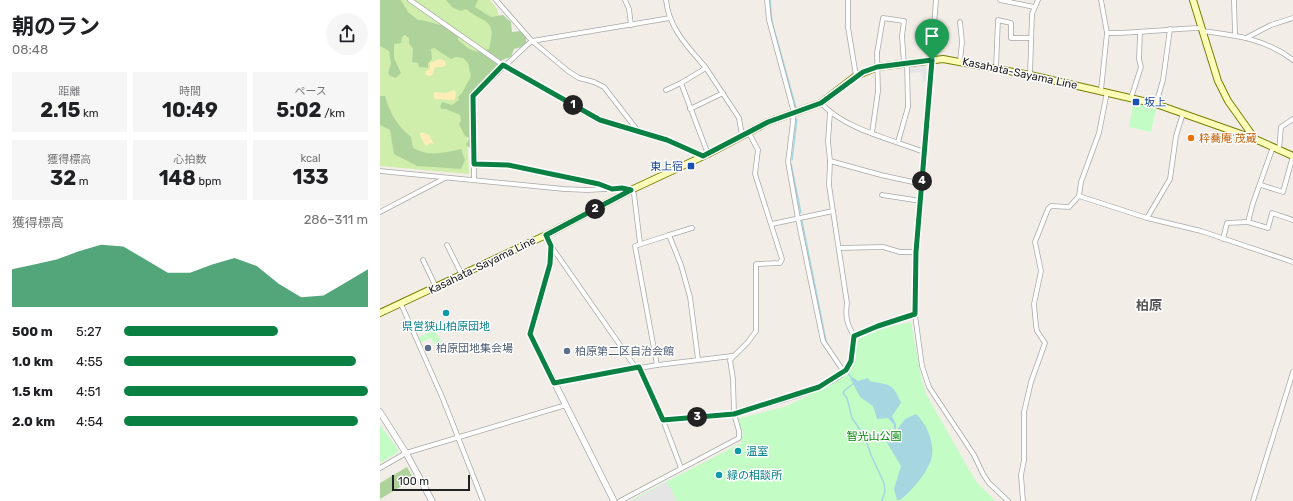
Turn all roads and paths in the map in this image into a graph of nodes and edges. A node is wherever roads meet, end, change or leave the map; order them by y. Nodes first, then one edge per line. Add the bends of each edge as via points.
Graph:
1 (410, 0) edge
2 (496, 0) edge
3 (625, 0) edge
4 (666, 0) edge
5 (767, 0) edge
6 (848, 0) edge
7 (936, 0) edge
8 (1000, 0) edge
9 (1038, 0) edge
10 (1102, 0) edge
11 (1193, 0) edge
12 (1234, 0) edge
13 (1034, 7) junction
14 (670, 18) junction
15 (1293, 18) edge
16 (960, 22) dead end
17 (631, 25) junction
18 (1170, 29) junction
19 (1201, 29) junction
20 (1107, 33) junction
21 (1140, 33) junction
22 (1235, 35) junction
23 (1032, 38) junction
24 (1246, 38) junction
25 (532, 41) junction
26 (932, 60) junction
27 (1293, 60) edge
28 (960, 61) junction
29 (906, 64) junction
30 (503, 65) junction
31 (877, 67) junction
32 (706, 68) junction
33 (996, 68) junction
34 (1030, 75) junction
35 (856, 76) junction
36 (681, 83) junction
37 (666, 90) dead end
38 (1104, 91) junction
39 (724, 93) junction
40 (1132, 98) junction
41 (821, 103) junction
42 (1156, 104) junction
43 (690, 109) junction
44 (794, 113) junction
45 (830, 113) junction
46 (1183, 114) junction
47 (1293, 119) edge
48 (638, 131) junction
49 (872, 132) junction
50 (749, 133) junction
51 (742, 136) junction
52 (1255, 139) junction
53 (898, 142) junction
54 (1276, 149) junction
55 (924, 152) junction
56 (705, 155) junction
57 (1293, 156) edge
58 (830, 161) junction
59 (474, 164) junction
60 (380, 171) edge
61 (446, 177) junction
62 (474, 179) junction
63 (922, 184) junction
64 (1261, 185) junction
65 (612, 189) junction
66 (631, 190) junction
67 (882, 195) dead end
68 (1079, 196) junction
69 (921, 201) junction
70 (833, 211) junction
71 (380, 212) edge
72 (1147, 218) junction
73 (798, 219) junction
74 (1293, 220) edge
75 (1248, 222) junction
76 (772, 224) junction
77 (692, 228) dead end
78 (546, 235) junction
79 (669, 235) junction
80 (1223, 239) junction
81 (640, 244) junction
82 (447, 245) dead end
83 (551, 246) junction
84 (839, 248) junction
85 (916, 252) junction
86 (423, 260) dead end
87 (1293, 262) edge
88 (462, 275) junction
89 (436, 287) junction
90 (401, 304) junction
91 (380, 313) edge
92 (915, 314) junction
93 (854, 336) junction
94 (732, 356) junction
95 (698, 359) junction
96 (657, 365) junction
97 (637, 368) junction
98 (845, 371) junction
99 (1293, 372) edge
100 (554, 383) junction
101 (566, 405) junction
102 (380, 412) edge
103 (734, 414) junction
104 (663, 420) junction
105 (459, 436) junction
106 (406, 453) junction
107 (380, 468) edge
108 (681, 468) junction
109 (432, 501) edge
110 (483, 501) edge
111 (614, 501) edge
112 (620, 501) edge
113 (1008, 501) edge
114 (1023, 501) edge
115 (1253, 501) edge

1 - 30 street
2 - 25 street
3 - 17 street
4 - 14 street
5 - 44 street via 769,20
6 - 35 street via 848,27
7 - 26 street
8 - 13 street
9 - 13 street
10 - 20 street
11 - 19 main road
12 - 22 street
13 - 23 street
14 - 17 street
14 - 32 street via 676,32
15 - 24 street via 1271,25
16 - 28 street
17 - 25 street
18 - 19 street
18 - 21 street
18 - 42 street via 1163,80
19 - 22 street
19 - 52 main road via 1212,67 1223,92
20 - 21 street
20 - 38 street
21 - 40 street via 1141,67
22 - 24 street
23 - 33 street via 1011,38 1011,23 998,20
23 - 34 street
24 - 27 street via 1271,46
25 - 30 street
25 - 48 street via 579,78 604,87
26 - 28 main road, Kasahata-Sayama Line
26 - 29 main road, Kasahata-Sayama Line
26 - 55 street
28 - 33 main road, Kasahata-Sayama Line
29 - 31 main road, Kasahata-Sayama Line
29 - 31 street via 902,36 904,21 883,18
29 - 53 street via 908,107
30 - 48 street via 600,120
30 - 59 street via 473,96
31 - 35 main road, Kasahata-Sayama Line
31 - 49 street via 878,91
32 - 36 street
32 - 39 street
33 - 34 main road, Kasahata-Sayama Line
34 - 38 main road, Kasahata-Sayama Line
35 - 41 main road, Kasahata-Sayama Line
36 - 37 street
36 - 43 street
38 - 40 main road, Kasahata-Sayama Line
38 - 68 street via 1099,133 1081,182
39 - 43 street
39 - 51 street via 738,118
40 - 42 main road, Kasahata-Sayama Line
41 - 44 main road, Kasahata-Sayama Line
41 - 45 street
42 - 46 main road, Kasahata-Sayama Line
43 - 56 street
44 - 50 main road, Kasahata-Sayama Line via 768,122
44 - 73 street via 788,162
45 - 49 street via 849,125
45 - 58 street
46 - 52 main road, Kasahata-Sayama Line
46 - 72 street via 1176,136 1170,179
47 - 54 street via 1281,127
48 - 56 street
49 - 53 street
50 - 51 main road, Kasahata-Sayama Line
50 - 76 street via 758,150 755,174
51 - 56 main road, Kasahata-Sayama Line
52 - 54 main road, Kasahata-Sayama Line
53 - 55 street
54 - 57 main road, Kasahata-Sayama Line
54 - 64 street
55 - 63 street
56 - 66 main road, Kasahata-Sayama Line
57 - 64 street via 1283,192
58 - 63 street
58 - 70 street via 829,185
59 - 62 street
59 - 65 street via 508,165
60 - 61 street
61 - 62 street
61 - 71 street
62 - 65 street via 564,189
63 - 69 street
64 - 75 street
65 - 66 street
66 - 78 main road, Kasahata-Sayama Line
66 - 81 street via 634,194
67 - 69 street
68 - 72 street
68 - 114 street via 1069,207 1051,206 1048,209 1035,242 1041,271 1034,304 1036,326 1045,343 1031,382 1024,412 1024,460 1021,475
69 - 85 street
70 - 73 street
70 - 84 street
72 - 80 street via 1202,231
73 - 76 street
73 - 98 street via 823,341
74 - 75 street via 1272,213 1268,228
75 - 80 street via 1227,223
76 - 94 street via 782,259 780,262 756,264 756,331
77 - 79 street
78 - 83 street
78 - 88 main road, Kasahata-Sayama Line
79 - 81 street
79 - 95 street via 690,297
80 - 87 street
81 - 96 street via 635,246
82 - 88 street
83 - 97 street
83 - 100 street via 549,268 530,334
84 - 85 street via 883,247 900,252
84 - 93 street via 847,303 846,322
85 - 92 street
86 - 89 street
88 - 89 main road, Kasahata-Sayama Line
89 - 90 main road, Kasahata-Sayama Line
90 - 91 main road, Kasahata-Sayama Line
90 - 105 street
92 - 93 street
92 - 113 street via 922,366 929,387 974,455 989,483
93 - 98 street via 851,361
94 - 95 street
94 - 103 street via 730,360
95 - 96 street
96 - 97 street
97 - 100 street
97 - 104 street
98 - 103 street via 819,387
99 - 115 street
100 - 101 street
101 - 105 street
101 - 111 street
102 - 106 street
103 - 104 street
103 - 108 street via 739,438
104 - 108 street
105 - 106 street
105 - 110 street
106 - 107 street
106 - 109 street
108 - 112 street

